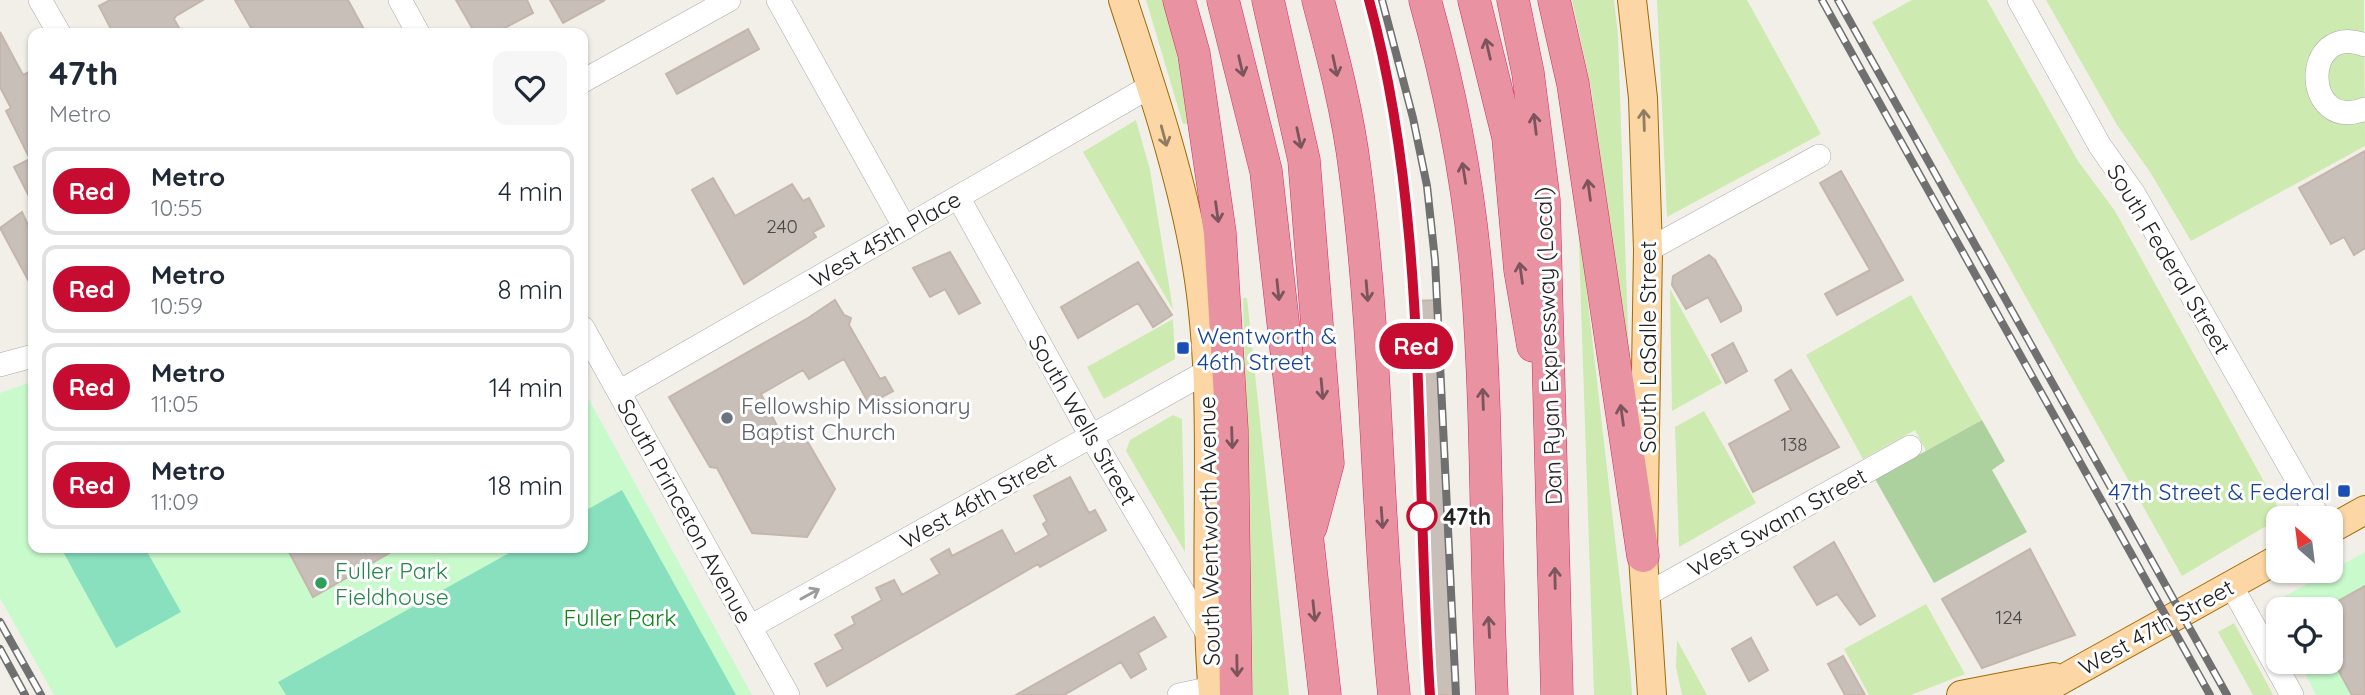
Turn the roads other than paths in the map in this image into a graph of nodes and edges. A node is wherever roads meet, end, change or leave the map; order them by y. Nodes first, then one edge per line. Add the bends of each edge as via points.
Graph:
1 (40, 0) edge
2 (400, 0) edge
3 (729, 0) edge
4 (778, 0) edge
5 (1123, 0) edge
6 (1179, 0) edge
7 (1223, 0) edge
8 (1268, 0) edge
9 (1318, 0) edge
10 (1425, 0) edge
11 (1475, 0) edge
12 (1513, 0) edge
13 (1554, 0) edge
14 (1632, 0) edge
15 (2019, 0) edge
16 (56, 28) edge
17 (415, 28) edge
18 (2365, 45) edge
19 (588, 78) edge
20 (1151, 86) junction
21 (2365, 108) edge
22 (1819, 156) dead end
23 (958, 197) junction
24 (905, 228) junction
25 (1648, 250) junction
26 (588, 337) edge
27 (28, 357) edge
28 (0, 365) edge
29 (1206, 372) junction
30 (619, 392) junction
31 (1091, 436) junction
32 (1910, 447) dead end
33 (1553, 461) junction
34 (2312, 506) edge
35 (2365, 510) edge
36 (2343, 522) edge
37 (1307, 543) junction
38 (1643, 556) junction
39 (2266, 566) edge
40 (2231, 585) junction
41 (1644, 596) junction
42 (750, 628) junction
43 (1211, 641) junction
44 (2070, 674) junction
45 (1221, 693) edge
46 (788, 695) edge
47 (1179, 695) edge
48 (1325, 695) edge
49 (1394, 695) edge
50 (1492, 695) edge
51 (1558, 695) edge
52 (1652, 695) edge
53 (1962, 695) edge
54 (2034, 695) edge
55 (2292, 695) edge

1 - 16 street
2 - 17 street
3 - 19 street
4 - 24 street
5 - 20 main road, South Wentworth Avenue
6 -> 45 highway via 1194,54 1220,233 1232,430
7 -> 37 highway via 1266,171
8 -> 37 highway via 1304,160 1328,463
9 -> 49 highway via 1355,169 1368,291
50 -> 10 highway via 1476,281 1447,78
33 -> 11 highway via 1520,270 1508,137
33 -> 12 highway, Dan Ryan Expressway (Local) via 1544,200 1528,73
38 -> 13 highway via 1573,84
25 -> 14 main road, South LaSalle Street via 1643,98
15 - 34 street, South Federal Street
18 - 21 street via 2350,41 2334,46 2322,56 2315,78 2325,101 2337,110
20 - 23 street, West 45th Place
20 -> 29 main road, South Wentworth Avenue via 1194,245
22 - 25 street
23 - 24 street, West 45th Place
23 - 31 street, South Wells Street
24 - 30 street, West 45th Place
25 - 38 main road, South LaSalle Street
26 - 30 street, South Princeton Avenue
27 - 28 street
29 - 31 street, West 46th Street
29 - 43 main road, South Wentworth Avenue
30 - 42 street, South Princeton Avenue
42 -> 31 street, West 46th Street
31 - 43 street, South Wells Street
32 - 41 street, West Swann Street
51 -> 33 highway, Dan Ryan Expressway (Local)
35 - 36 main road
37 -> 48 highway
38 - 41 main road, South LaSalle Street
39 - 40 main road, West 47th Street
40 - 44 main road, West 47th Street
40 - 55 street
41 - 52 main road, South LaSalle Street
42 - 46 street, South Princeton Avenue
43 - 45 main road, South Wentworth Avenue
44 - 53 main road
44 - 54 main road, West 47th Street
45 - 47 street

